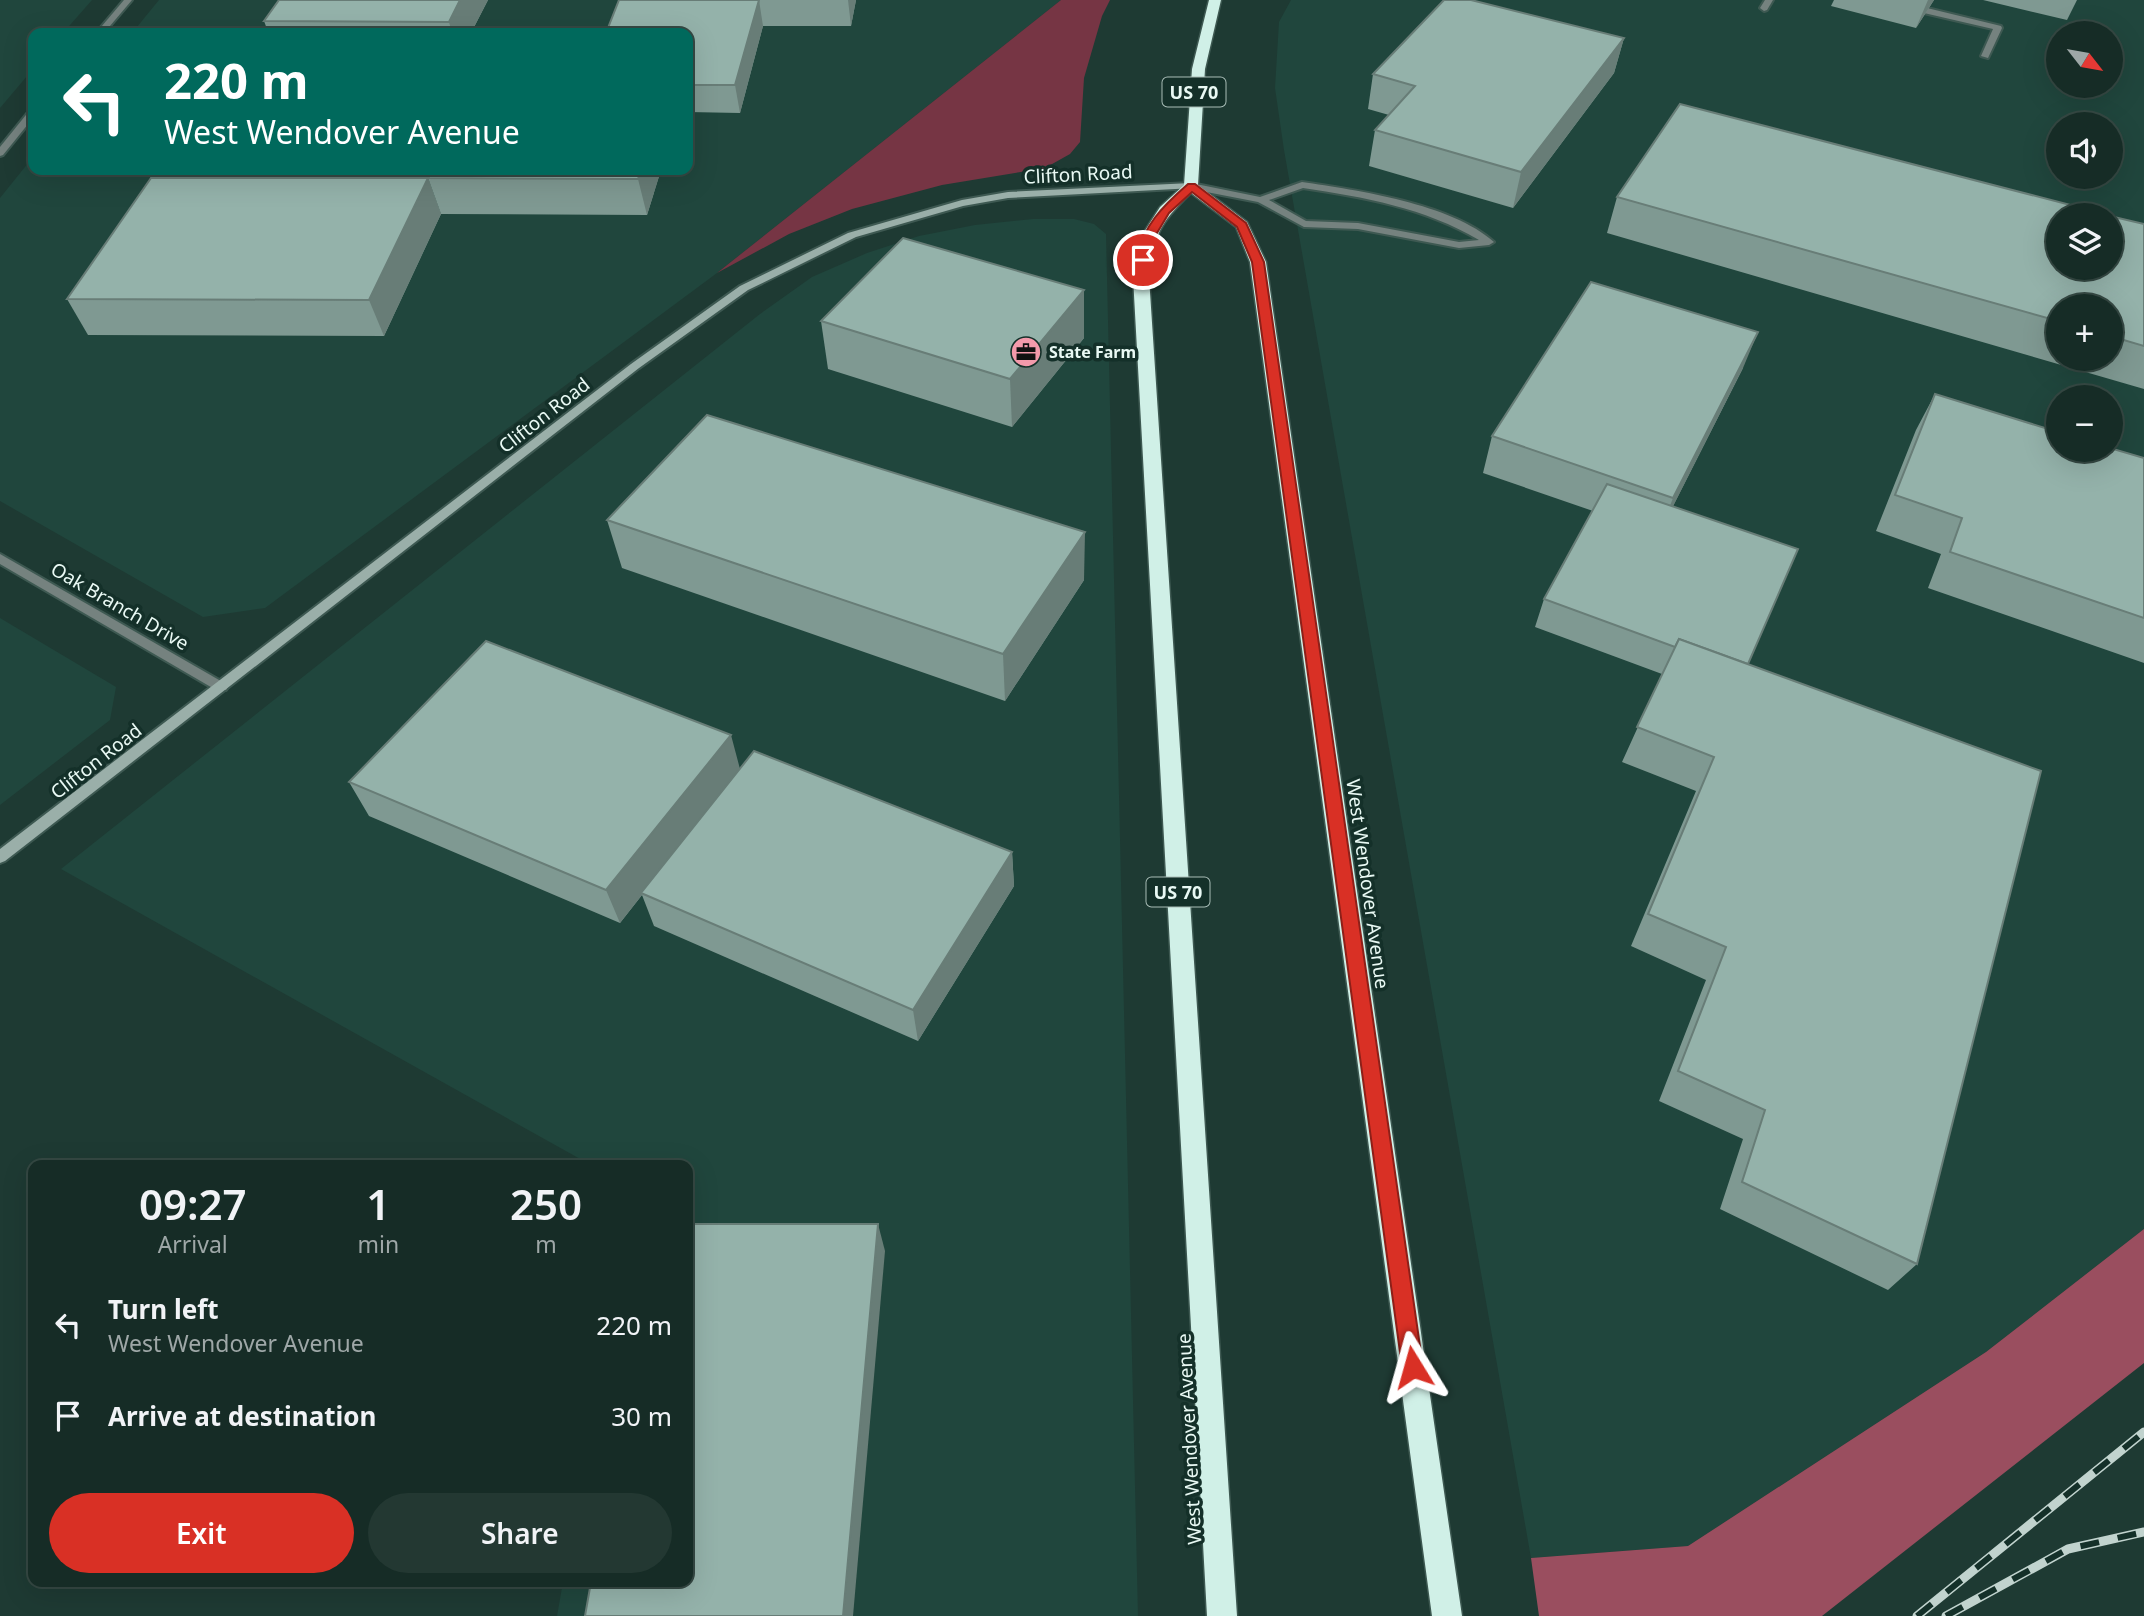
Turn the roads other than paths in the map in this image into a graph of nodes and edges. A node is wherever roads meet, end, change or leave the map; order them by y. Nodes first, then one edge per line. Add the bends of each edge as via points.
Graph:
1 (128, 0) edge
2 (1215, 0) edge
3 (1927, 11) dead end
4 (104, 28) edge
5 (1984, 56) dead end
6 (28, 118) edge
7 (0, 153) edge
8 (1191, 186) junction
9 (1261, 200) junction
10 (0, 558) edge
11 (221, 687) junction
12 (0, 857) edge
13 (1222, 1616) edge
14 (1447, 1616) edge

1 - 4 street
2 - 8 highway, US 70 via 1194,91
3 - 5 street via 1998,28
6 - 7 street
8 - 9 street
8 - 11 street, Clifton Road via 1008,195 973,201 852,235 791,262 689,326
8 - 13 highway, West Wendover Avenue / US 70 via 1165,211 1145,243 1141,277
8 - 14 highway, West Wendover Avenue via 1242,225 1258,262
9 - 9 street via 1304,224 1358,226 1458,245 1489,242 1465,226 1345,190 1302,185
10 - 11 street, Oak Branch Drive
11 - 12 street, Clifton Road

